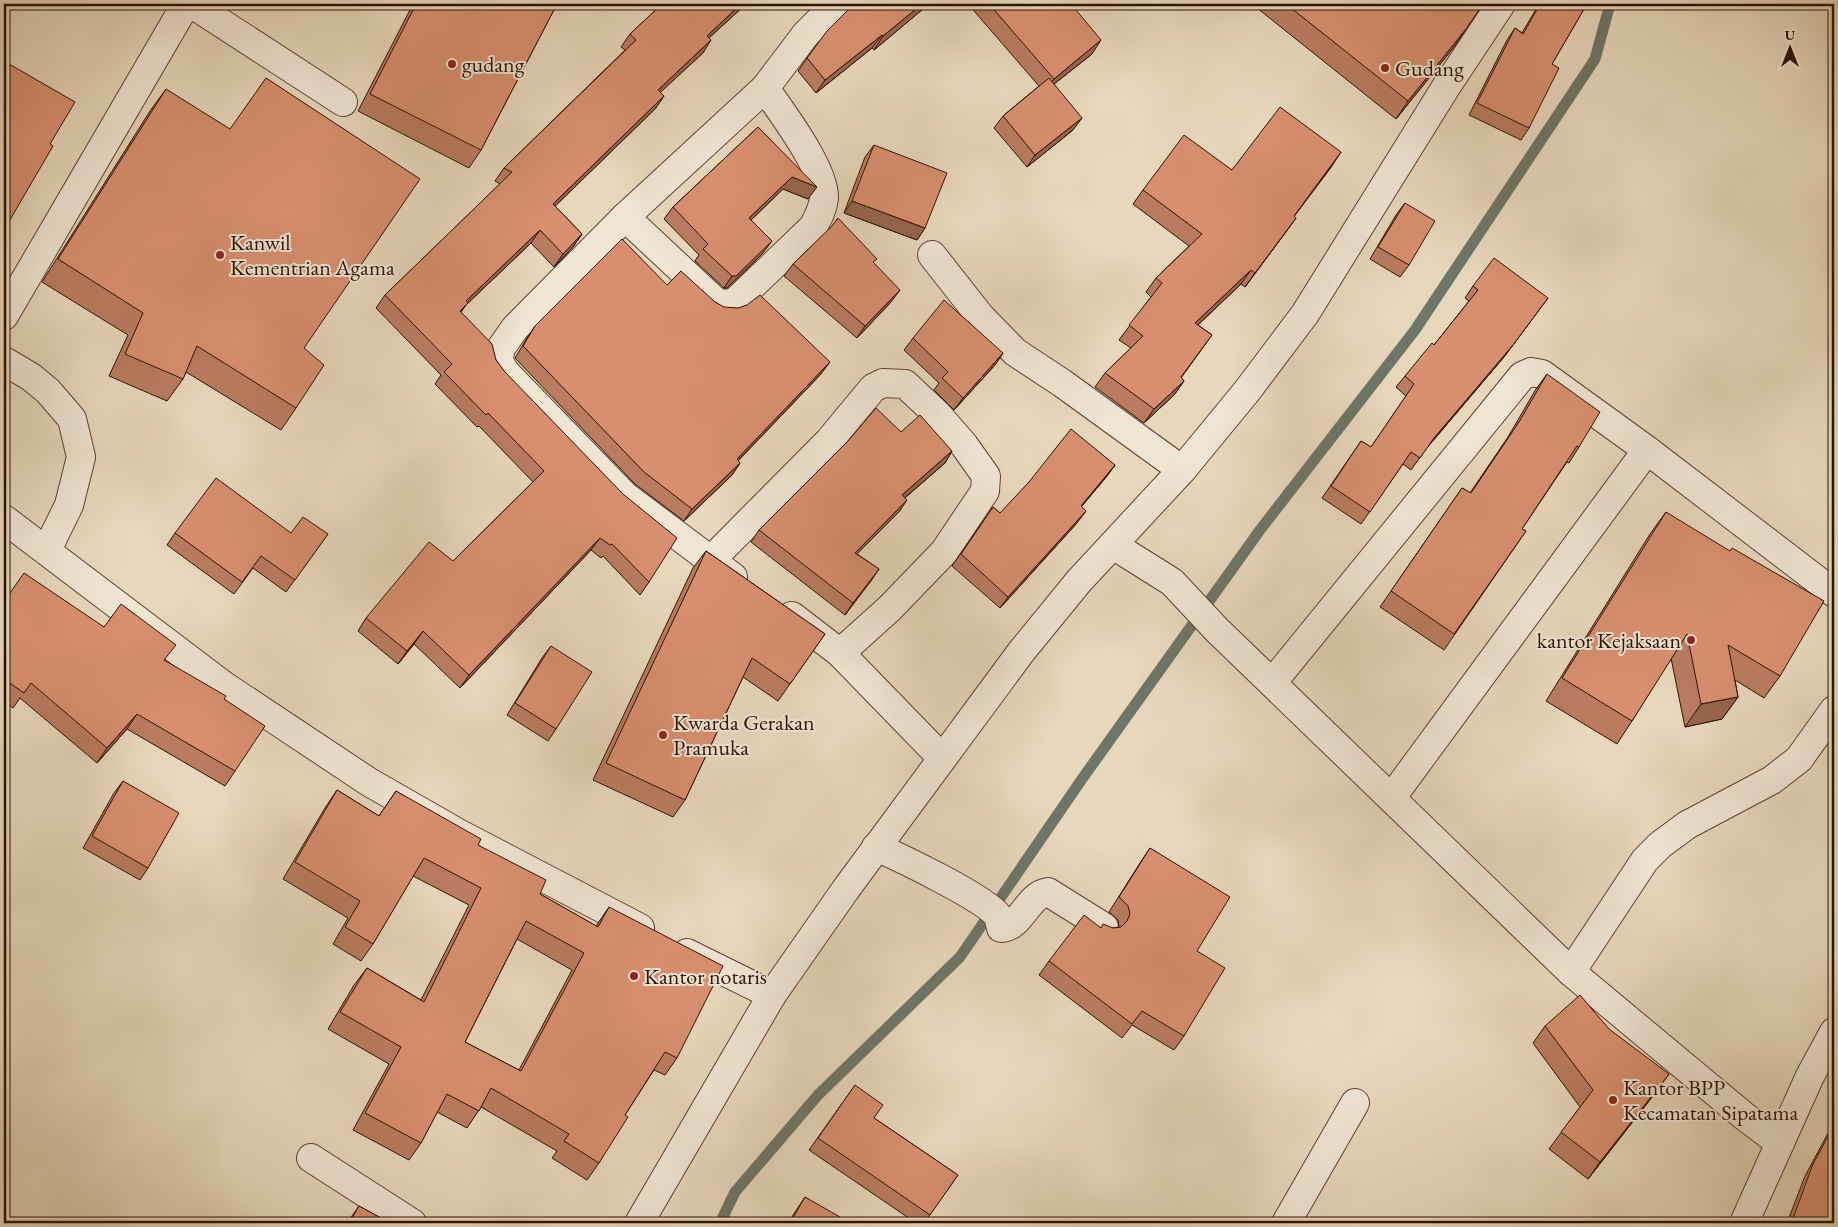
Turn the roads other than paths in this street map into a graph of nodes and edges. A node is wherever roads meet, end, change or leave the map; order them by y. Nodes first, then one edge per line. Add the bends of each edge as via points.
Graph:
1 (186, 4) edge
2 (192, 4) edge
3 (836, 4) edge
4 (1501, 4) edge
5 (765, 88) junction
6 (343, 102) dead end
7 (624, 217) junction
8 (932, 255) dead end
9 (4, 316) edge
10 (4, 361) edge
11 (1647, 450) junction
12 (1182, 470) junction
13 (4, 519) edge
14 (1113, 545) junction
15 (47, 550) junction
16 (710, 561) junction
17 (1834, 593) edge
18 (840, 653) junction
19 (1272, 683) junction
20 (1834, 710) edge
21 (941, 758) junction
22 (1392, 797) junction
23 (876, 847) junction
24 (1104, 927) edge
25 (1571, 972) junction
26 (772, 995) junction
27 (1834, 1032) edge
28 (1355, 1103) dead end
29 (1780, 1143) junction
30 (311, 1158) dead end
31 (412, 1223) edge
32 (639, 1223) edge
33 (1286, 1223) edge
34 (1744, 1223) edge

1 - 9 street
2 - 6 street
3 - 5 street via 806,34
4 - 12 street via 1305,314
5 - 7 street
5 - 7 street via 800,139 822,184 824,198 814,227 737,300 731,304 716,303
7 - 16 street via 515,328 501,348 500,364 625,496
8 - 12 street via 980,316 1015,352
10 - 15 street via 48,390 72,419 81,457 69,505
11 - 17 street
11 - 19 street via 1542,374 1531,372 1522,376
11 - 22 street
12 - 14 street
13 - 15 street
14 - 19 street via 1172,582
14 - 21 street via 1026,645
15 - 26 street via 223,685 369,782 467,837
16 - 18 street
16 - 18 street via 829,441 873,388 883,383 905,384 964,445 986,476 985,491 944,552 890,608
18 - 21 street
19 - 22 street
20 - 25 street via 1799,759 1772,780 1687,825 1660,845 1646,860
21 - 23 street
22 - 25 street
23 - 24 street via 905,860 988,909 1001,928 1010,926 1038,896 1048,892
23 - 26 street
25 - 29 street
26 - 32 street
27 - 29 street
28 - 33 street
29 - 34 street
30 - 31 street

